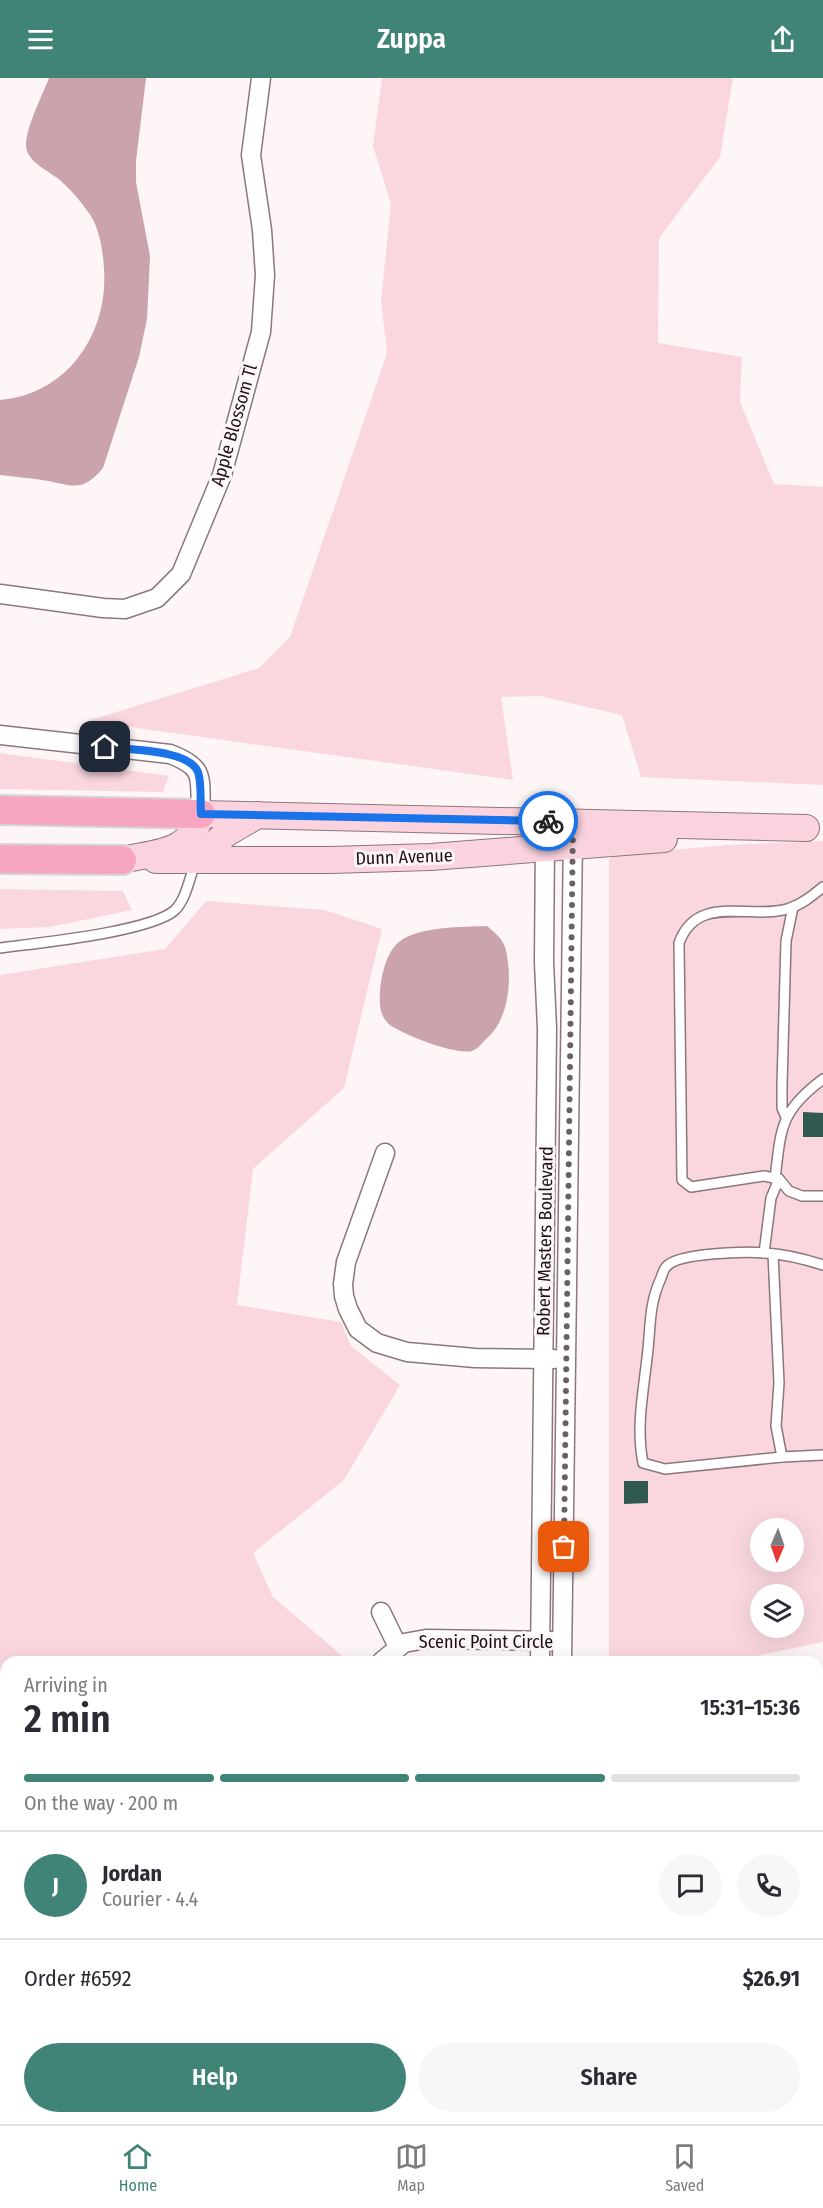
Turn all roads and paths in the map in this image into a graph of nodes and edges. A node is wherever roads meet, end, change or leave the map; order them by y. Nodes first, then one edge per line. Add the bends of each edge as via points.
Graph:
1 (261, 78) edge
2 (0, 594) edge
3 (0, 735) edge
4 (0, 810) edge
5 (201, 814) junction
6 (258, 815) junction
7 (546, 821) junction
8 (815, 828) edge
9 (573, 834) junction
10 (545, 849) junction
11 (0, 859) edge
12 (122, 860) junction
13 (195, 860) junction
14 (823, 887) edge
15 (793, 907) junction
16 (0, 948) edge
17 (823, 1071) edge
18 (823, 1079) edge
19 (786, 1117) junction
20 (385, 1153) dead end
21 (777, 1179) junction
22 (823, 1196) edge
23 (769, 1253) junction
24 (823, 1265) edge
25 (544, 1359) junction
26 (566, 1359) junction
27 (823, 1455) edge
28 (782, 1457) junction
29 (381, 1612) dead end
30 (541, 1641) junction
31 (562, 1641) junction
32 (398, 1647) junction
33 (388, 1656) edge
34 (540, 1656) edge
35 (562, 1656) edge

1 - 2 street, Apple Blossom Tl via 251,155 265,275 261,332 222,475 181,574 157,598 125,609
3 - 5 street via 170,754 190,762 197,770
4 - 5 main road, Dunn Avenue
5 - 6 main road, Dunn Avenue
5 - 12 main road via 187,841 170,850
6 - 7 main road, Dunn Avenue
6 - 13 main road via 227,833
7 - 9 main road, Dunn Avenue
7 - 10 street, Robert Masters Boulevard
8 - 9 main road, Dunn Avenue
9 - 10 main road, Dunn Avenue
9 - 26 street, Robert Masters Boulevard
10 - 13 main road, Dunn Avenue via 431,858
10 - 25 street, Robert Masters Boulevard
11 - 12 main road, Dunn Avenue
12 - 13 main road, Dunn Avenue
13 - 16 lane via 177,909 160,919 112,931
14 - 15 lane
15 - 19 lane via 786,941 782,1085
15 - 21 lane via 727,910 707,915 689,925 679,943 682,1180 691,1187 764,1176
17 - 18 lane
18 - 19 lane via 798,1099
19 - 21 lane
20 - 25 street via 346,1262 344,1296 358,1329 377,1343 406,1352
21 - 22 lane via 789,1191 802,1196
21 - 23 lane via 771,1197
23 - 24 lane
23 - 28 lane via 778,1383 776,1426
23 - 28 lane via 681,1257 667,1266 655,1290 649,1318 639,1443 643,1463 665,1469
25 - 26 street
25 - 30 street, Robert Masters Boulevard
26 - 31 street, Robert Masters Boulevard
27 - 28 lane
29 - 32 street
30 - 31 street, Scenic Point Circle
30 - 32 street, Scenic Point Circle via 426,1639
30 - 34 street, Robert Masters Boulevard
31 - 35 street, Robert Masters Boulevard
32 - 33 street, Scenic Point Circle

